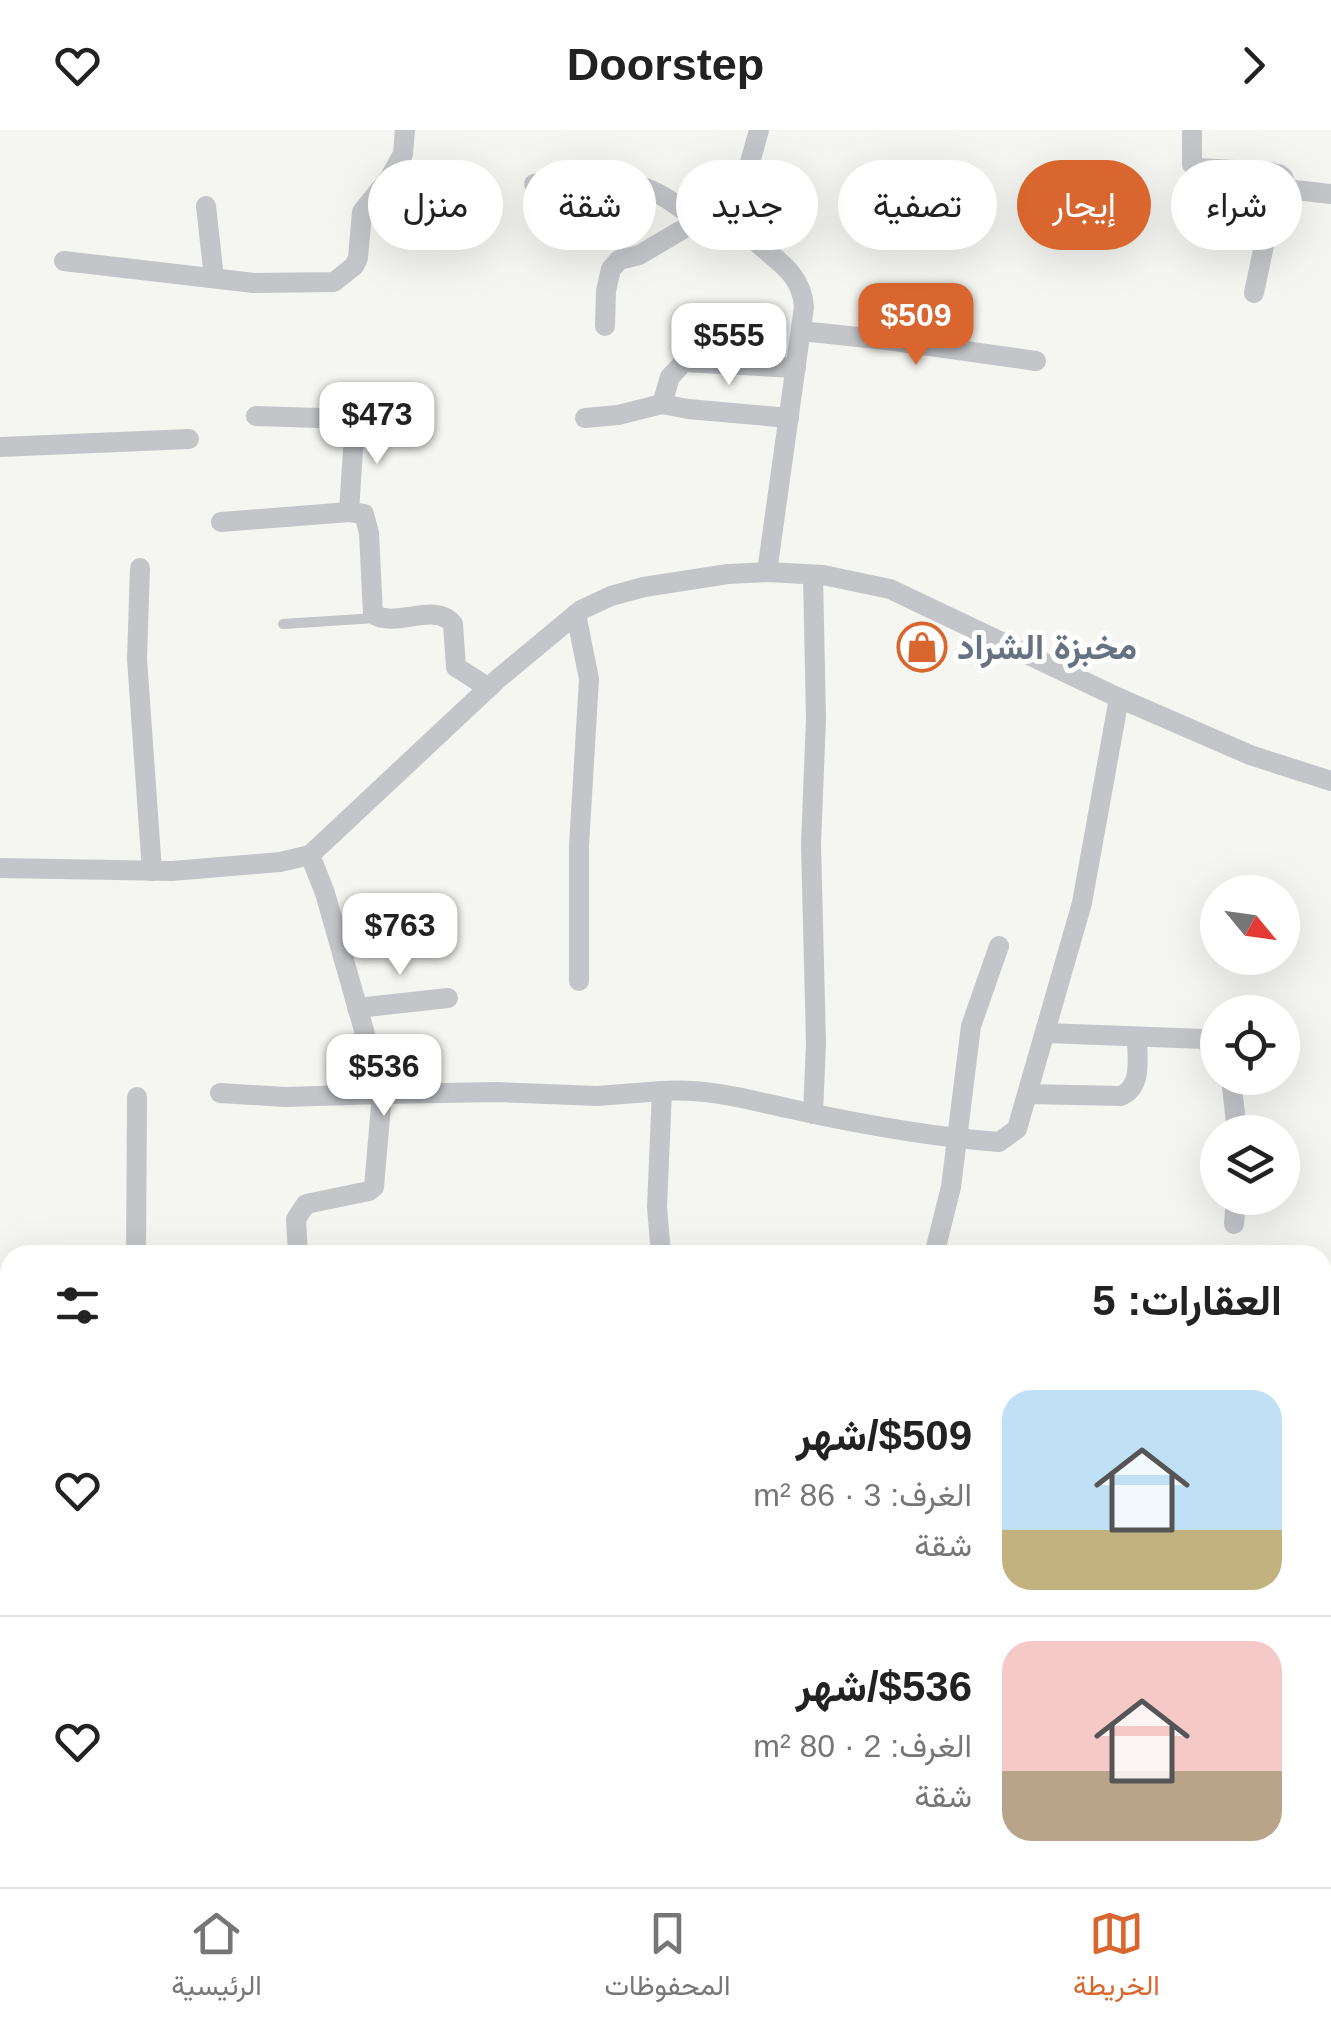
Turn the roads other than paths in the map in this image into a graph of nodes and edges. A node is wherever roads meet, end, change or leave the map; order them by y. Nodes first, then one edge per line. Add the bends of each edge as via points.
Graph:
1 (406, 130) edge
2 (760, 130) edge
3 (1192, 130) edge
4 (751, 160) edge
5 (1194, 160) edge
6 (1302, 191) edge
7 (1331, 194) edge
8 (206, 206) dead end
9 (676, 231) edge
10 (767, 250) edge
11 (1263, 250) edge
12 (64, 261) dead end
13 (214, 278) junction
14 (1254, 293) dead end
15 (605, 326) dead end
16 (801, 331) junction
17 (1036, 361) dead end
18 (796, 368) junction
19 (662, 404) junction
20 (256, 416) dead end
21 (585, 418) dead end
22 (789, 418) junction
23 (355, 419) junction
24 (412, 421) dead end
25 (189, 440) dead end
26 (0, 447) edge
27 (348, 512) junction
28 (221, 522) dead end
29 (140, 568) dead end
30 (767, 572) junction
31 (813, 575) junction
32 (576, 614) junction
33 (377, 618) junction
34 (283, 624) dead end
35 (483, 684) junction
36 (1119, 698) junction
37 (1331, 781) edge
38 (302, 858) junction
39 (0, 868) edge
40 (152, 871) junction
41 (999, 946) dead end
42 (580, 981) dead end
43 (448, 998) dead end
44 (357, 1008) junction
45 (1046, 1034) junction
46 (1200, 1034) edge
47 (1137, 1038) junction
48 (662, 1092) junction
49 (220, 1093) dead end
50 (382, 1094) junction
51 (1028, 1094) junction
52 (137, 1097) dead end
53 (813, 1114) junction
54 (956, 1138) junction
55 (1235, 1215) edge
56 (1234, 1224) dead end
57 (136, 1245) edge
58 (297, 1245) edge
59 (659, 1245) edge
60 (936, 1245) edge

1 - 13 street via 402,154 362,212 358,258 346,273 320,284
2 - 4 street
3 - 5 street
6 - 7 street
8 - 13 street
9 - 15 street via 611,268
10 - 16 street via 788,265 803,291
11 - 14 street
12 - 13 street
16 - 17 street
16 - 18 street
18 - 19 street via 684,362 670,377
18 - 22 street
19 - 21 street
19 - 22 street
20 - 23 street
22 - 30 street
23 - 24 street
23 - 27 street
25 - 26 street
27 - 28 street
27 - 33 street via 368,519 371,608
29 - 40 street via 137,659
30 - 31 street
30 - 32 street via 644,588
31 - 36 street via 870,582 916,599
31 - 53 street
32 - 35 street
32 - 42 street via 589,679 579,846
33 - 34 lane
33 - 35 street via 444,615 453,624 456,667
35 - 38 street
36 - 37 street via 1250,755
36 - 45 street via 1082,903
38 - 40 street
38 - 44 street via 326,893
39 - 40 street
41 - 54 street via 971,1026
43 - 44 street
44 - 50 street
45 - 47 street
45 - 51 street
46 - 47 street
47 - 51 street via 1130,1092
48 - 50 street
48 - 53 street via 696,1089
48 - 59 street
49 - 50 street
50 - 58 street via 374,1187 306,1204 296,1219
51 - 54 street via 1008,1138
52 - 57 street
53 - 54 street
54 - 60 street
55 - 56 street

